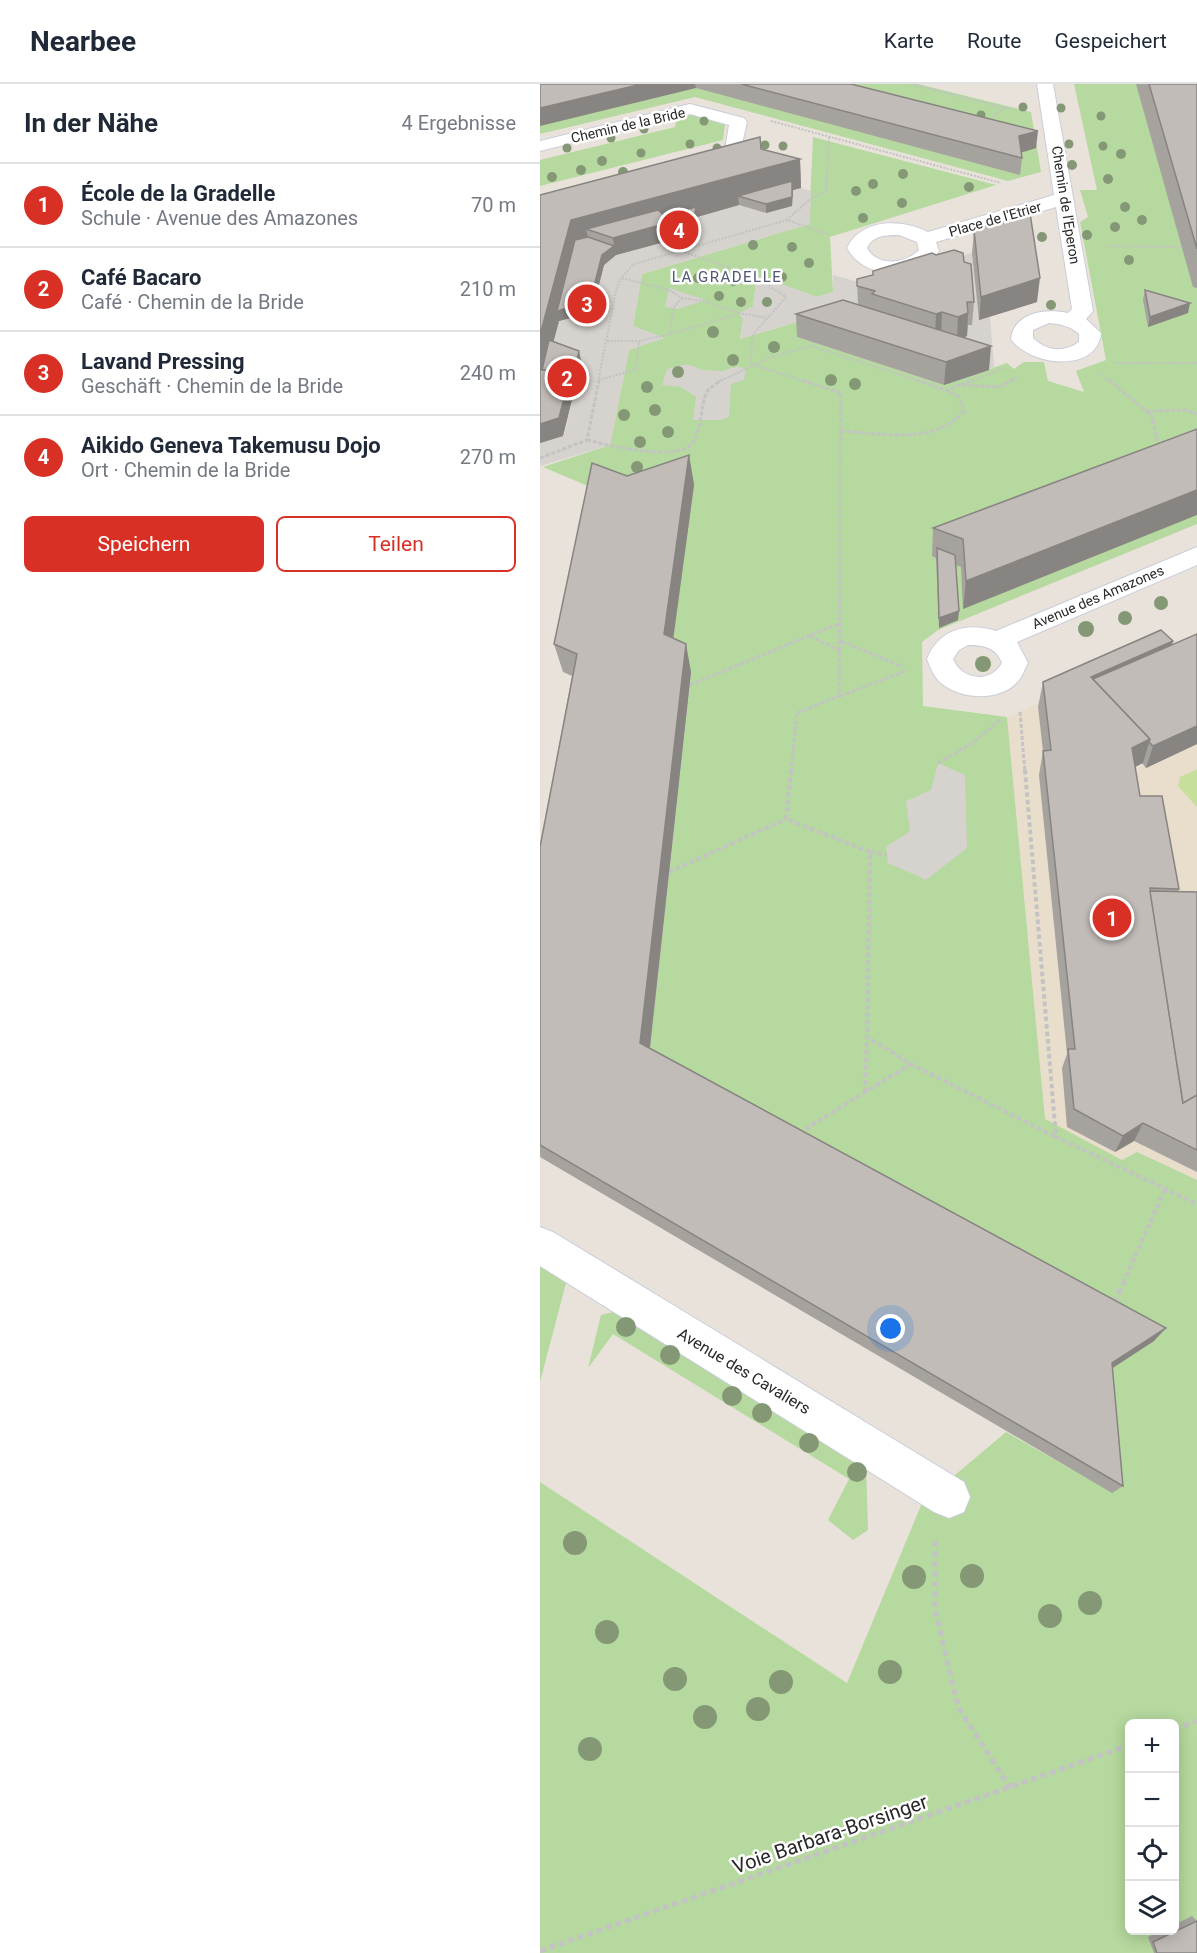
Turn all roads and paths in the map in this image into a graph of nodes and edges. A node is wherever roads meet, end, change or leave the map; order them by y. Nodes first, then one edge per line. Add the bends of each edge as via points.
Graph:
1 (910, 84) edge
2 (1045, 84) edge
3 (1004, 107) junction
4 (1052, 114) junction
5 (738, 122) junction
6 (981, 126) edge
7 (829, 137) junction
8 (540, 146) edge
9 (687, 165) edge
10 (999, 183) dead end
11 (1065, 198) junction
12 (788, 220) junction
13 (926, 239) junction
14 (859, 242) junction
15 (1073, 246) junction
16 (1182, 247) dead end
17 (678, 250) junction
18 (621, 278) junction
19 (682, 297) junction
20 (740, 313) junction
21 (768, 318) junction
22 (1072, 320) junction
23 (670, 334) junction
24 (639, 340) junction
25 (607, 341) junction
26 (1033, 349) junction
27 (1082, 358) junction
28 (1197, 363) edge
29 (751, 364) junction
30 (599, 380) junction
31 (960, 385) junction
32 (946, 390) junction
33 (1146, 411) junction
34 (1197, 414) edge
35 (841, 431) junction
36 (587, 440) junction
37 (1160, 454) edge
38 (540, 458) edge
39 (1197, 555) edge
40 (840, 623) junction
41 (810, 636) junction
42 (840, 641) junction
43 (1000, 641) dead end
44 (840, 651) junction
45 (690, 685) dead end
46 (839, 696) junction
47 (1019, 705) dead end
48 (1001, 720) dead end
49 (938, 763) dead end
50 (786, 819) junction
51 (870, 852) junction
52 (887, 855) dead end
53 (669, 872) dead end
54 (867, 1037) junction
55 (911, 1064) junction
56 (865, 1092) junction
57 (797, 1135) edge
58 (1056, 1137) junction
59 (1165, 1189) junction
60 (1197, 1204) edge
61 (540, 1245) edge
62 (1113, 1305) edge
63 (949, 1497) joint
64 (1197, 1721) edge
65 (1179, 1727) edge
66 (1125, 1747) edge
67 (1010, 1788) junction
68 (540, 1951) edge

1 - 3 path
2 - 4 street, Chemin de l'Eperon
3 - 4 path
3 - 6 path
4 - 11 street, Chemin de l'Eperon
5 - 7 path via 755,117
5 - 8 street, Chemin de la Bride via 690,109
5 - 9 street via 733,153
7 - 10 path
7 - 12 path via 826,192 810,199
11 - 13 street, Place de l'Etrier
11 - 15 street, Chemin de l'Eperon
12 - 14 path
12 - 17 path
13 - 14 street via 910,231 889,229 870,233
13 - 14 street via 929,251 925,257 896,266 864,259 857,248
15 - 16 path
15 - 22 street, Chemin de l'Eperon via 1083,311
17 - 18 path via 634,264
17 - 21 path via 756,277 786,297
18 - 19 path
18 - 25 path
19 - 20 path
19 - 23 path via 673,308
20 - 21 path
20 - 23 path
21 - 29 path via 752,336
22 - 26 street via 1047,317 1029,323 1021,333
22 - 27 street via 1090,333
23 - 24 path
24 - 25 path
24 - 30 path via 636,369
25 - 30 path
26 - 27 street
26 - 31 path via 1013,365
26 - 31 path via 1014,380 998,387
27 - 28 path
27 - 33 path
29 - 32 path via 809,345
29 - 35 path via 841,393
29 - 36 path via 709,389 690,446 680,450 618,447
30 - 36 path
31 - 32 path
32 - 35 path via 959,397 964,411 959,420 944,430 929,434
33 - 34 path via 1185,410
33 - 37 path via 1152,416
35 - 40 path
36 - 38 path
39 - 43 street, Avenue des Amazones
40 - 41 path
40 - 42 path
41 - 44 path
41 - 45 path
42 - 44 path
42 - 46 path via 909,670
44 - 46 path
46 - 50 path via 797,713
47 - 58 path
48 - 49 path
50 - 51 path
50 - 53 path
51 - 52 path
51 - 54 path
54 - 55 path
54 - 56 path
55 - 56 path
55 - 58 path
56 - 57 path
58 - 59 path
59 - 60 path
59 - 62 path
61 - 63 street, Avenue des Cavaliers
63 - 67 path via 935,1543 935,1609 958,1707
64 - 65 path
66 - 67 path, Voie Barbara-Borsinger
67 - 68 path, Voie Barbara-Borsinger

